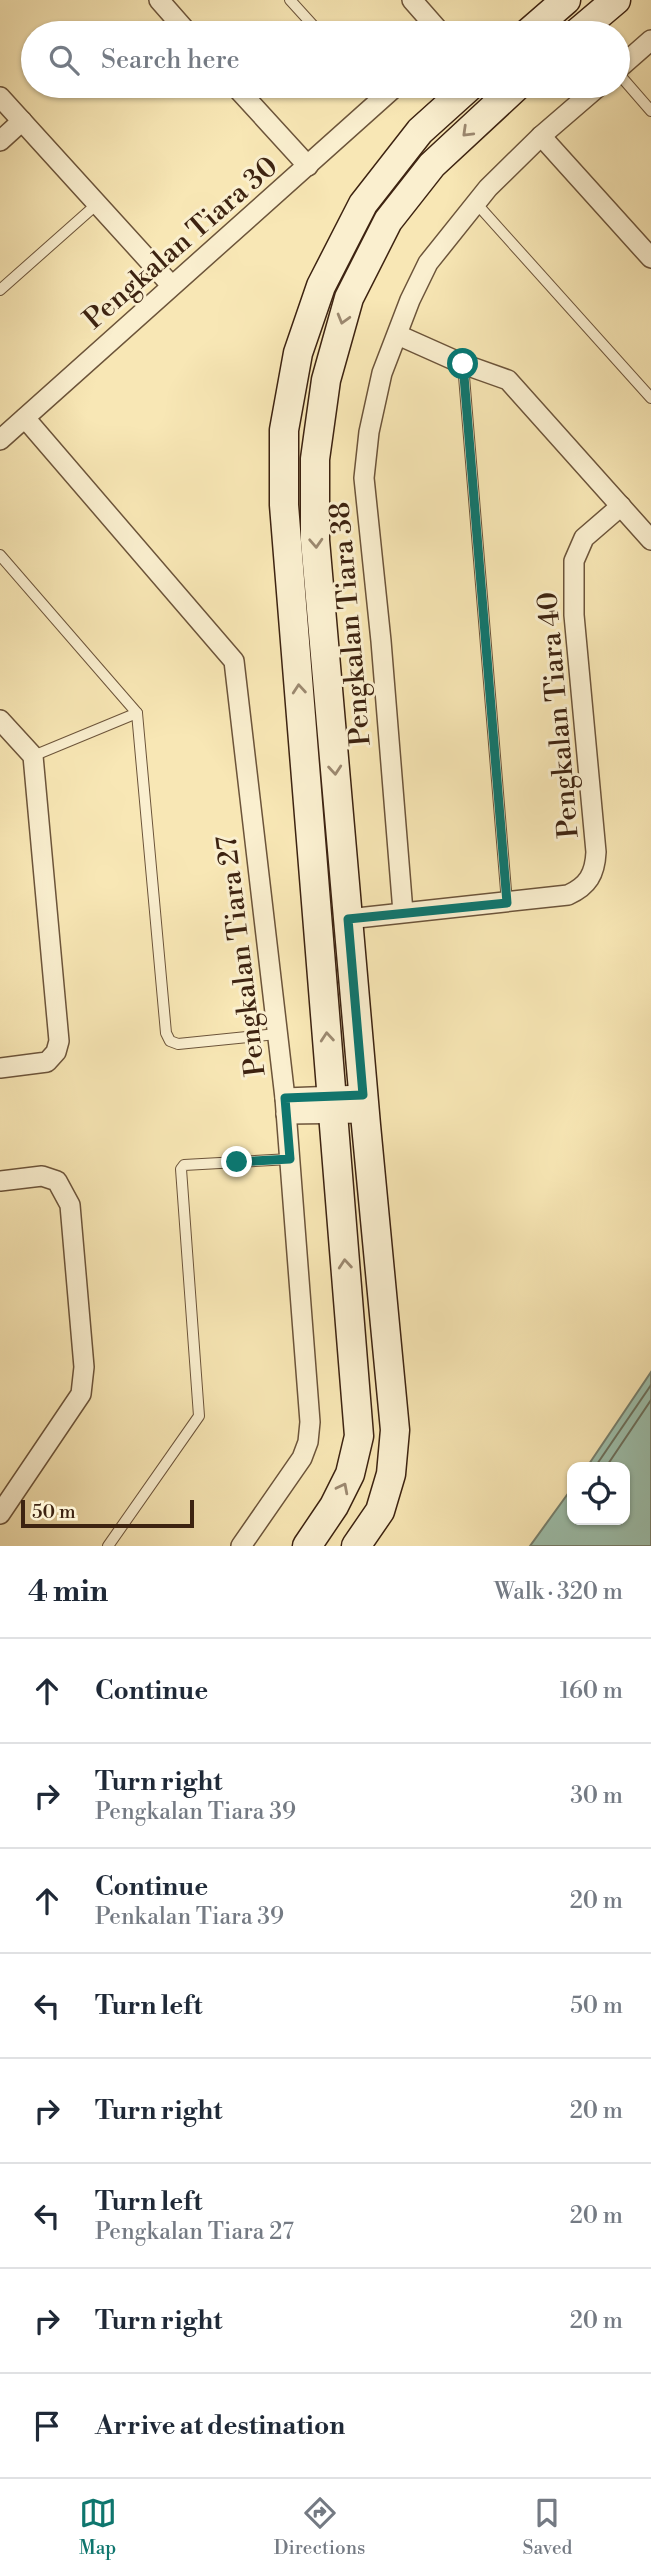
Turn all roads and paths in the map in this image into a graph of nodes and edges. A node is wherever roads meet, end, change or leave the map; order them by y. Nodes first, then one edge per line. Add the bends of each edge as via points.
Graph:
1 (159, 0) edge
2 (290, 0) edge
3 (412, 0) edge
4 (566, 0) edge
5 (616, 0) edge
6 (177, 21) edge
7 (309, 21) edge
8 (430, 21) edge
9 (542, 21) edge
10 (592, 21) edge
11 (651, 40) edge
12 (630, 60) edge
13 (630, 86) edge
14 (0, 97) edge
15 (246, 98) edge
16 (369, 98) edge
17 (457, 98) edge
18 (494, 98) edge
19 (584, 98) edge
20 (651, 111) edge
21 (22, 121) junction
22 (541, 136) junction
23 (0, 141) edge
24 (308, 166) junction
25 (476, 203) junction
26 (97, 204) junction
27 (651, 258) edge
28 (171, 285) junction
29 (0, 290) edge
30 (398, 335) junction
31 (463, 364) junction
32 (651, 398) edge
33 (24, 418) junction
34 (0, 440) edge
35 (621, 506) junction
36 (650, 537) edge
37 (0, 555) edge
38 (137, 713) junction
39 (0, 720) edge
40 (33, 756) junction
41 (507, 903) junction
42 (403, 912) junction
43 (348, 919) junction
44 (277, 1034) junction
45 (0, 1068) edge
46 (364, 1104) junction
47 (332, 1105) junction
48 (285, 1106) junction
49 (290, 1159) junction
50 (0, 1181) edge
51 (0, 1514) edge
52 (108, 1546) edge
53 (242, 1546) edge
54 (307, 1546) edge
55 (356, 1546) edge

1 - 6 street
2 - 7 lane
3 - 8 street
4 - 9 street
5 - 10 street
11 - 12 street
13 - 20 lane
14 - 21 street
15 - 24 street
16 - 24 street, Pengkalan Tiara 30
47 -> 17 street via 284,505 284,430 298,353 317,297 363,204 420,131
18 -> 43 street via 388,221 349,298 326,380 316,459 315,540
19 - 22 street, Pengkalan Tiara 38
21 - 23 street
21 - 26 street
22 - 25 street, Pengkalan Tiara 38
22 - 27 street
24 - 28 street, Pengkalan Tiara 30
25 - 30 street, Pengkalan Tiara 38 via 428,263
25 - 32 lane
26 - 28 street
26 - 29 lane
28 - 33 street, Pengkalan Tiara 30
30 - 31 street
30 - 42 street, Pengkalan Tiara 38 via 382,373 364,478
31 - 35 street via 508,380
31 - 41 lane
33 - 34 street, Pengkalan Tiara 30
33 - 44 street, Pengkalan Tiara 27 via 234,661
35 - 36 street
35 - 41 street, Pengkalan Tiara 40 via 584,538 574,561 574,615 595,869 589,882 568,895
37 - 38 lane
38 - 40 lane
38 - 44 lane via 166,1033 178,1044
39 - 40 street
40 - 45 street via 59,1041 47,1062
41 - 42 street
42 - 43 street
43 - 46 street
44 - 48 street, Pengkalan Tiara 27
46 - 47 street
46 - 55 street via 395,1430 391,1474 380,1511
47 - 48 street
54 -> 47 street via 350,1474 359,1436
48 - 49 street, Pengkalan Tiara 27
49 - 52 lane via 184,1164 181,1169 199,1416
49 - 53 street, Pengkalan Tiara 27 via 309,1442
50 - 51 street via 41,1176 57,1181 69,1205 84,1367 81,1394

